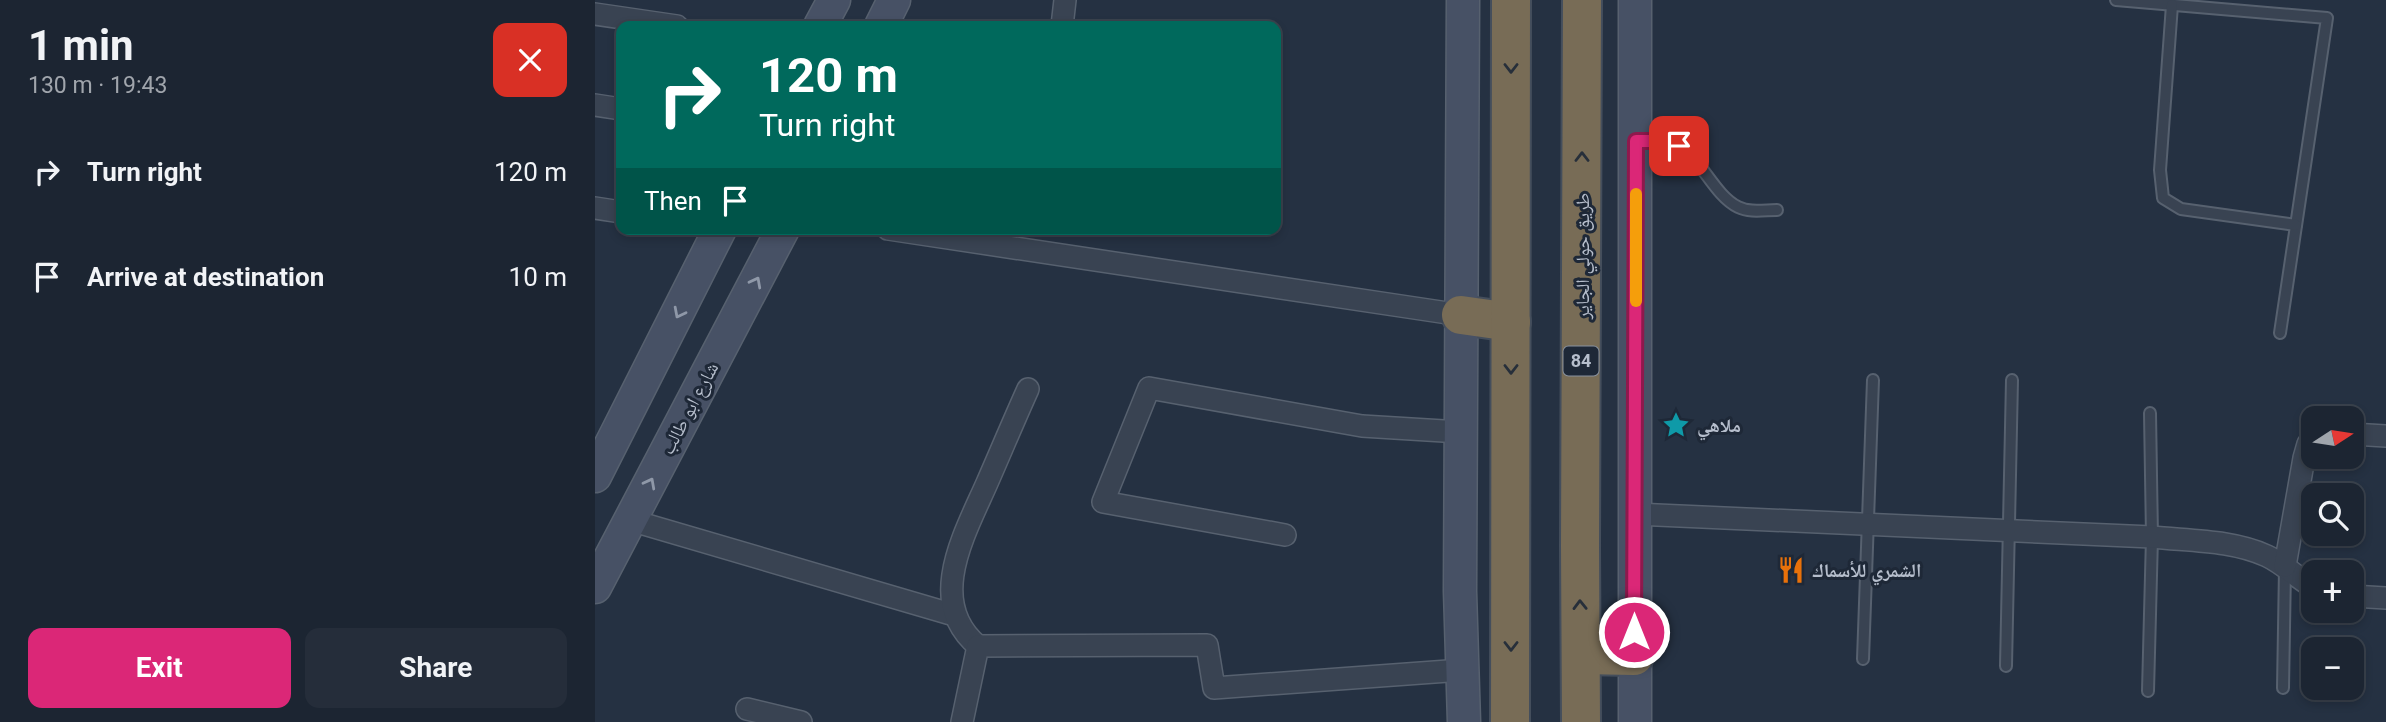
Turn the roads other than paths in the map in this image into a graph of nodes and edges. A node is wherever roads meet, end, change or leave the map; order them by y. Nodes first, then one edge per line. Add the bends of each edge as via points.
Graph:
1 (834, 0) edge
2 (894, 0) edge
3 (1065, 0) edge
4 (1462, 0) edge
5 (1511, 0) edge
6 (1582, 0) edge
7 (1635, 0) edge
8 (2116, 0) edge
9 (2172, 5) junction
10 (595, 14) edge
11 (643, 21) edge
12 (823, 21) edge
13 (884, 21) edge
14 (1063, 21) edge
15 (595, 105) edge
16 (616, 108) edge
17 (1636, 141) junction
18 (595, 208) edge
19 (1777, 210) dead end
20 (616, 211) edge
21 (2296, 225) junction
22 (717, 235) edge
23 (780, 235) edge
24 (928, 235) edge
25 (1461, 315) junction
26 (1511, 322) junction
27 (2280, 332) dead end
28 (1873, 380) dead end
29 (2012, 380) dead end
30 (1028, 388) dead end
31 (2150, 413) dead end
32 (1460, 432) junction
33 (2364, 435) edge
34 (2386, 436) edge
35 (2302, 469) edge
36 (596, 474) edge
37 (1635, 514) junction
38 (630, 520) junction
39 (1869, 524) junction
40 (2008, 530) junction
41 (1285, 535) dead end
42 (2152, 537) junction
43 (2285, 566) junction
44 (2301, 578) edge
45 (595, 587) edge
46 (2364, 597) edge
47 (2386, 598) edge
48 (954, 615) junction
49 (978, 646) junction
50 (1581, 655) junction
51 (1634, 656) junction
52 (1863, 659) dead end
53 (2006, 666) dead end
54 (1462, 670) junction
55 (2283, 688) dead end
56 (2148, 691) dead end
57 (747, 709) dead end
58 (801, 722) edge
59 (962, 722) edge
60 (1464, 722) edge
61 (1510, 722) edge
62 (1581, 722) edge
63 (1635, 722) edge

1 - 12 main road
2 - 13 main road
3 - 14 street
4 - 25 main road
5 -> 26 highway
50 -> 6 highway, طريق حولي الجاير / 84
7 - 17 main road
8 - 9 lane
9 - 21 lane via 2160,170 2163,198 2181,209
9 - 21 lane via 2327,18
10 - 11 street
15 - 16 street
17 - 19 lane via 1667,141 1679,146 1732,203 1752,211
17 - 37 main road
18 - 20 street
21 - 27 lane
22 -> 36 main road
38 -> 23 main road, شارع ابو طالب
24 - 25 street
25 - 26 highway
25 - 32 main road
26 -> 61 highway
28 - 39 lane
29 - 40 lane
30 - 48 street via 956,554
31 - 42 lane
32 - 41 street via 1362,426 1149,388 1103,502
32 - 54 main road
33 - 34 street
35 - 43 street
37 - 39 street
37 - 51 main road
38 - 45 main road, شارع ابو طالب
38 - 48 street
39 - 40 street
39 - 52 lane
40 - 42 street
40 - 53 lane
42 - 43 street via 2233,545
42 - 56 lane
43 - 44 street
43 - 55 lane
46 - 47 street
48 - 49 street via 964,634
49 - 54 street via 1207,645 1214,688
49 - 59 street
50 - 51 highway
50 - 62 highway, طريق حولي الجاير / 84
51 - 63 main road
54 - 60 main road
57 - 58 street

